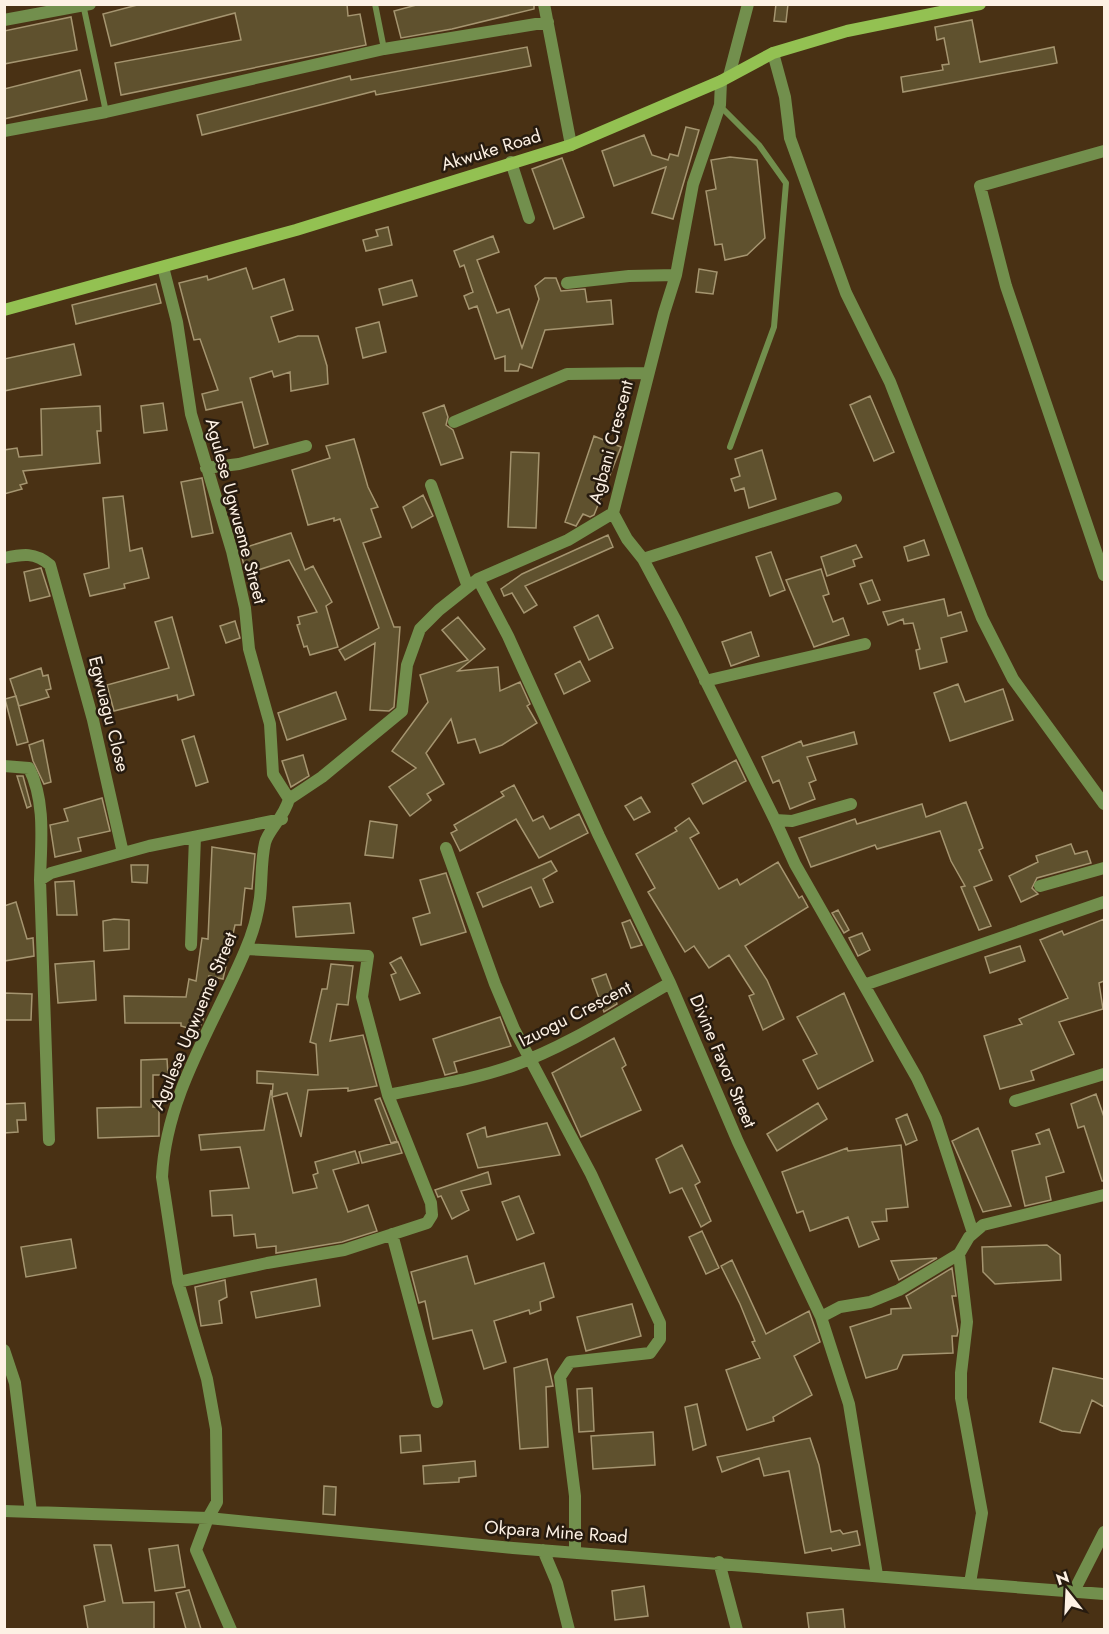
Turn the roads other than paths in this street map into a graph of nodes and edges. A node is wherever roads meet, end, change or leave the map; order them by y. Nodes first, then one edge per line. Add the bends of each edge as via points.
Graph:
1 (375, 4) edge
2 (544, 4) edge
3 (748, 4) edge
4 (980, 4) edge
5 (86, 5) edge
6 (4, 20) edge
7 (548, 22) junction
8 (384, 49) junction
9 (773, 53) junction
10 (725, 78) junction
11 (720, 105) junction
12 (106, 112) junction
13 (4, 131) edge
14 (571, 145) junction
15 (1104, 151) edge
16 (511, 162) junction
17 (804, 177) junction
18 (786, 183) junction
19 (529, 218) dead end
20 (163, 267) junction
21 (676, 275) junction
22 (567, 283) dead end
23 (4, 310) edge
24 (648, 373) junction
25 (454, 422) dead end
26 (306, 446) dead end
27 (730, 447) dead end
28 (206, 468) junction
29 (431, 484) dead end
30 (836, 498) dead end
31 (614, 513) junction
32 (4, 558) edge
33 (643, 559) junction
34 (1104, 575) edge
35 (478, 579) junction
36 (468, 587) junction
37 (865, 644) dead end
38 (705, 681) junction
39 (4, 766) edge
40 (289, 800) junction
41 (850, 804) dead end
42 (1104, 804) edge
43 (282, 819) junction
44 (775, 820) junction
45 (195, 837) junction
46 (446, 848) dead end
47 (123, 853) junction
48 (1104, 868) edge
49 (40, 880) junction
50 (1040, 886) dead end
51 (1104, 902) edge
52 (191, 945) dead end
53 (246, 949) junction
54 (670, 983) junction
55 (864, 985) junction
56 (529, 1059) junction
57 (1104, 1074) edge
58 (388, 1095) junction
59 (1015, 1101) dead end
60 (49, 1140) dead end
61 (1104, 1195) edge
62 (973, 1233) junction
63 (392, 1234) junction
64 (959, 1254) junction
65 (178, 1282) junction
66 (821, 1317) junction
67 (4, 1350) edge
68 (437, 1402) dead end
69 (4, 1511) edge
70 (31, 1512) junction
71 (208, 1518) junction
72 (1104, 1533) edge
73 (543, 1550) junction
74 (575, 1552) junction
75 (718, 1562) junction
76 (877, 1575) junction
77 (970, 1583) junction
78 (1074, 1591) junction
79 (1104, 1594) edge
80 (231, 1629) edge
81 (569, 1629) edge
82 (737, 1629) edge

1 - 8 lane
2 - 7 street
3 - 10 street, Agbani Crescent
4 - 9 main road, Akwuke Road via 847,31
5 - 6 street
5 - 12 lane
7 - 8 street
7 - 14 street
8 - 12 street
9 - 10 main road, Akwuke Road
9 - 17 street via 785,97 790,138
10 - 11 street, Agbani Crescent
10 - 14 main road, Akwuke Road
11 - 18 lane via 759,145
11 - 21 street, Agbani Crescent via 693,184
12 - 13 street
14 - 16 main road, Akwuke Road
15 - 34 street via 980,186 1006,286
16 - 19 street
16 - 20 main road, Akwuke Road
17 - 18 lane
17 - 42 street via 846,293 890,382 1003,663
18 - 27 lane via 774,327
20 - 23 main road, Akwuke Road
20 - 28 street, Agulese Ugwueme Street
21 - 22 street
21 - 24 street, Agbani Crescent
24 - 25 street via 567,374
24 - 31 street, Agbani Crescent
26 - 28 street via 239,464
28 - 40 street, Agulese Ugwueme Street via 245,608 249,649 270,724 273,774
29 - 36 street
30 - 33 street
31 - 33 street
31 - 35 street, Agbani Crescent via 568,540
32 - 47 street, Egwuagu Close via 35,555 50,565 93,720
33 - 38 street
35 - 36 street, Agbani Crescent
35 - 54 street, Divine Favor Street
36 - 40 street, Agbani Crescent via 420,629 406,665 402,711
37 - 38 street
38 - 44 street
39 - 49 street via 29,768 34,777 41,806
40 - 43 street, Agulese Ugwueme Street
41 - 44 street via 792,821
43 - 45 street
43 - 53 street, Agulese Ugwueme Street via 265,841 260,900
44 - 55 street via 795,864
45 - 47 street
45 - 52 street
46 - 56 street via 495,984
47 - 49 street via 51,873
48 - 50 street
49 - 60 street
51 - 55 street
53 - 58 street via 368,956 362,996
53 - 65 street, Agulese Ugwueme Street via 197,1050 169,1128 162,1177
54 - 56 street, Izuogu Crescent
54 - 66 street, Divine Favor Street via 738,1142
55 - 62 street via 936,1119
56 - 58 street, Izuogu Crescent via 465,1079
56 - 74 street via 591,1174 660,1323 660,1339 650,1353 570,1362 560,1377 575,1496
57 - 59 street
58 - 63 street via 431,1203 432,1215 427,1223
61 - 62 street via 1002,1218
62 - 64 street
63 - 65 street via 344,1250
63 - 68 street
64 - 66 street via 899,1290 870,1302 840,1307
64 - 77 street via 967,1323 961,1398 982,1513
65 - 71 street, Agulese Ugwueme Street via 207,1379 216,1429 217,1502
66 - 76 street, Divine Favor Street via 849,1404
67 - 70 street via 15,1383
69 - 70 street, Okpara Mine Road
70 - 71 street, Okpara Mine Road
71 - 73 street, Okpara Mine Road
71 - 80 street, Agulese Ugwueme Street via 196,1550
72 - 78 street
73 - 74 street, Okpara Mine Road
73 - 81 street
74 - 75 street, Okpara Mine Road
75 - 76 street, Okpara Mine Road
75 - 82 street
76 - 77 street, Okpara Mine Road
77 - 78 street, Okpara Mine Road
78 - 79 street, Okpara Mine Road

